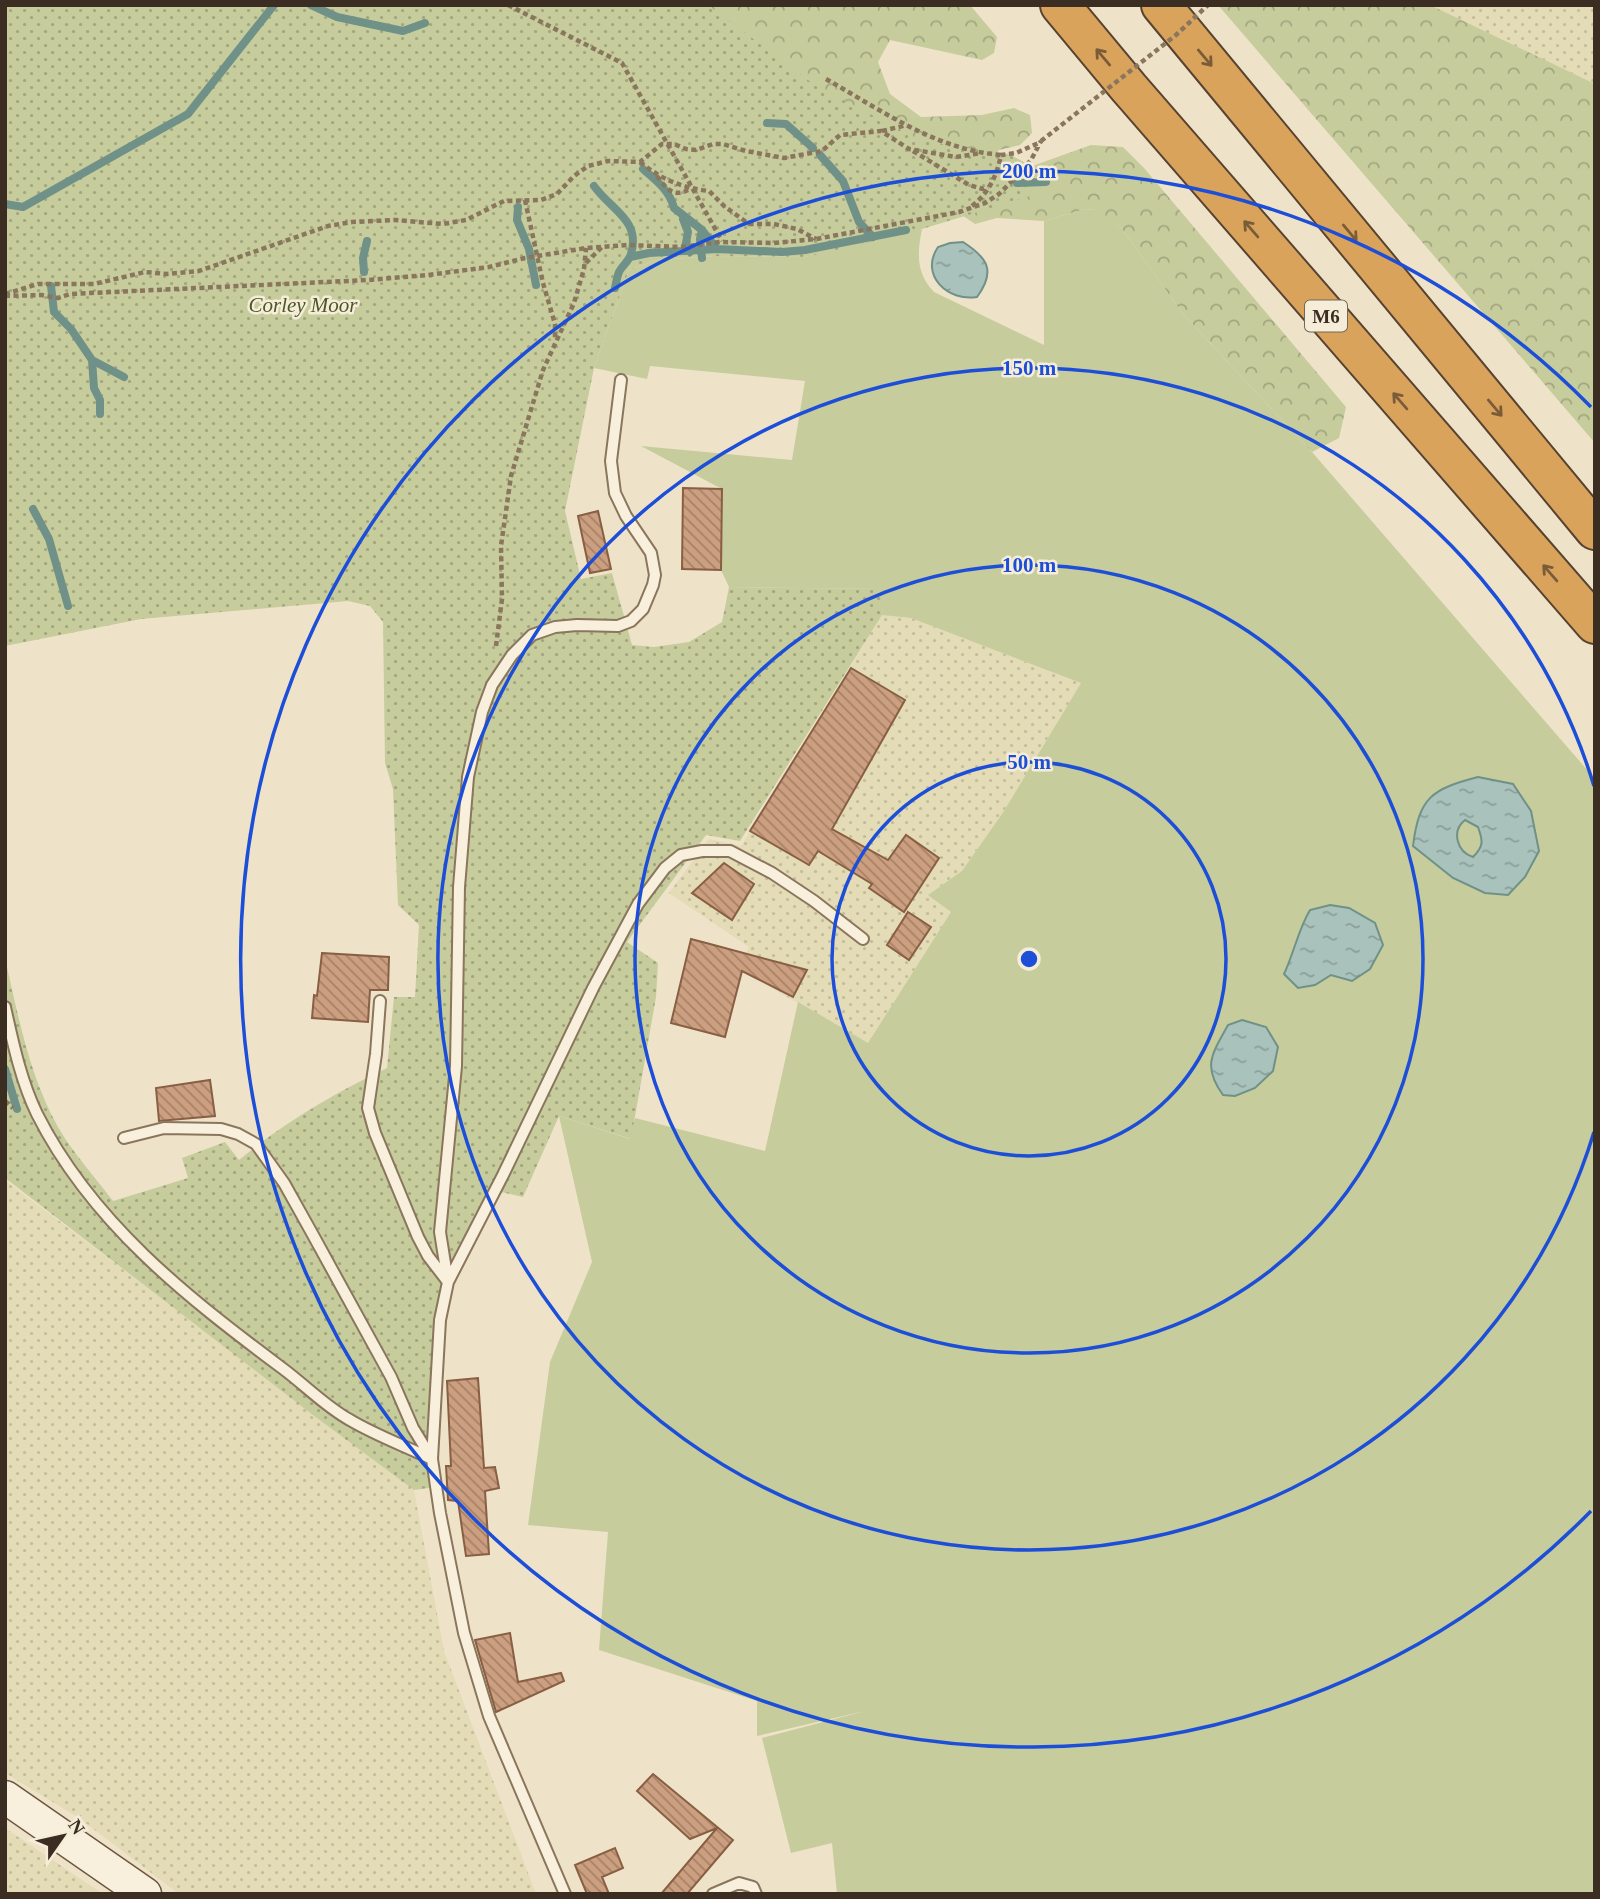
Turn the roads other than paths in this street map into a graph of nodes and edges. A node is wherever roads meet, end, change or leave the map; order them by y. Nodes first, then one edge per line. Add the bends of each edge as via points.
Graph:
1 (1060, 5) edge
2 (1161, 5) edge
3 (621, 380) dead end
4 (1595, 530) edge
5 (1595, 624) edge
6 (863, 939) dead end
7 (380, 1001) dead end
8 (5, 1007) edge
9 (124, 1138) dead end
10 (448, 1282) junction
11 (432, 1459) junction
12 (5, 1797) edge
13 (145, 1894) edge
14 (565, 1894) edge
15 (713, 1894) edge
16 (756, 1894) edge

5 -> 1 highway, M6
2 -> 4 highway
3 - 10 lane via 611,460 615,493 651,553 654,575 648,597 631,621 618,626 555,627 532,635 512,654 492,685 482,712 468,777 458,887 456,1066 440,1232
6 - 10 lane via 772,873 730,851 681,855 638,904
7 - 10 lane via 368,1108 418,1237
8 - 11 lane via 37,1113 121,1234 226,1326 349,1420
9 - 11 lane via 164,1128 221,1129 256,1144 284,1183
10 - 11 lane via 440,1320
11 - 14 lane via 464,1633 489,1716
12 - 13 street
15 - 16 lane via 739,1883 753,1887

